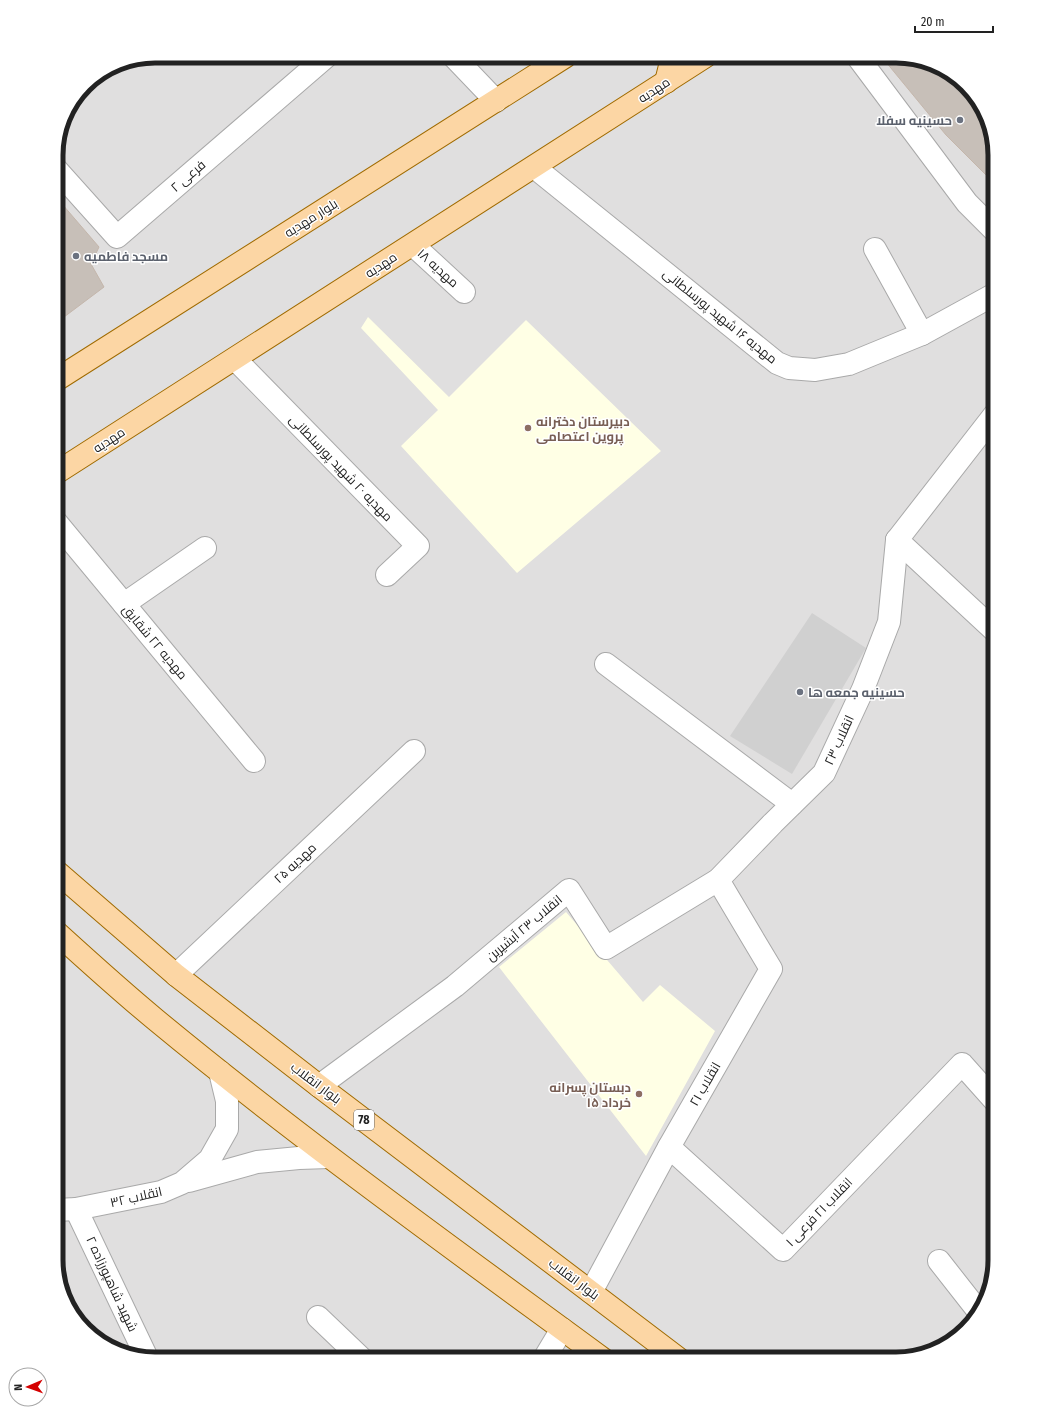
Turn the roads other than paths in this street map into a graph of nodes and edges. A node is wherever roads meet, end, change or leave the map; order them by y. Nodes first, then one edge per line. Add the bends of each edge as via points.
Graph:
1 (319, 63) edge
2 (460, 63) edge
3 (555, 63) edge
4 (671, 63) edge
5 (695, 63) edge
6 (862, 63) edge
7 (666, 82) junction
8 (496, 100) junction
9 (534, 167) junction
10 (63, 177) edge
11 (988, 223) edge
12 (413, 245) junction
13 (875, 249) dead end
14 (464, 292) dead end
15 (988, 298) edge
16 (922, 334) junction
17 (234, 359) junction
18 (63, 376) edge
19 (988, 423) edge
20 (63, 469) edge
21 (63, 530) edge
22 (897, 540) junction
23 (205, 548) dead end
24 (387, 575) dead end
25 (124, 604) junction
26 (988, 624) edge
27 (606, 664) dead end
28 (414, 751) dead end
29 (254, 761) dead end
30 (792, 804) junction
31 (63, 876) edge
32 (718, 880) junction
33 (63, 941) edge
34 (176, 975) junction
35 (220, 1072) junction
36 (319, 1086) junction
37 (988, 1093) edge
38 (669, 1147) junction
39 (329, 1157) junction
40 (182, 1183) junction
41 (66, 1210) edge
42 (939, 1261) dead end
43 (591, 1292) junction
44 (975, 1307) edge
45 (318, 1317) dead end
46 (562, 1329) junction
47 (143, 1351) edge
48 (355, 1352) edge
49 (548, 1352) edge
50 (593, 1352) edge
51 (670, 1352) edge

1 - 10 street, فرعی ۲ via 117,236
2 - 8 street
3 - 8 main road, بلوار مهدیه
4 - 7 main road
5 - 7 main road, مهدیه
6 - 11 street via 967,203
7 - 9 main road, مهدیه
8 - 18 main road, بلوار مهدیه
9 - 12 main road, مهدیه
9 - 16 street, مهدیه ۱۶ شهید پورسلطانی via 777,363 789,368 815,370 848,364
12 - 14 street, مهدیه ۱۸
12 - 17 main road, مهدیه
13 - 16 street
15 - 16 street, مهدیه ۱۶ شهید پورسلطانی
17 - 20 main road, مهدیه
17 - 24 street, مهدیه ۲۰ شهید پورسلطانی via 418,546
19 - 22 street
21 - 25 street, مهدیه ۲۲ شقایق
22 - 26 street
22 - 30 street, انقلاب ۲۳ via 889,622 863,689 824,773
23 - 25 street
25 - 29 street, مهدیه ۲۲ شقایق
27 - 30 street
28 - 34 street, مهدیه ۲۵
30 - 32 street, انقلاب ۲۳
31 - 34 main road, بلوار انقلاب / 78
32 - 36 street, انقلاب ۲۳ آبشیرین via 606,948 569,890 455,986
32 - 38 street, انقلاب ۲۱ via 771,969
33 - 35 main road
34 - 36 main road, بلوار انقلاب / 78
35 - 39 main road
35 - 40 street, انقلاب ۳۲ via 227,1101 227,1129 210,1159
36 - 43 main road, بلوار انقلاب / 78
37 - 38 street, انقلاب ۲۱ فرعی ۱ via 962,1064 782,1250
38 - 43 street, انقلاب ۲۱
39 - 40 street via 257,1162
39 - 46 main road
40 - 41 street, انقلاب ۳۲ via 161,1192
41 - 47 street, شهید شاهپورزاده ۲
42 - 44 street
43 - 51 main road, بلوار انقلاب / 78
45 - 48 street
46 - 49 street
46 - 50 main road

